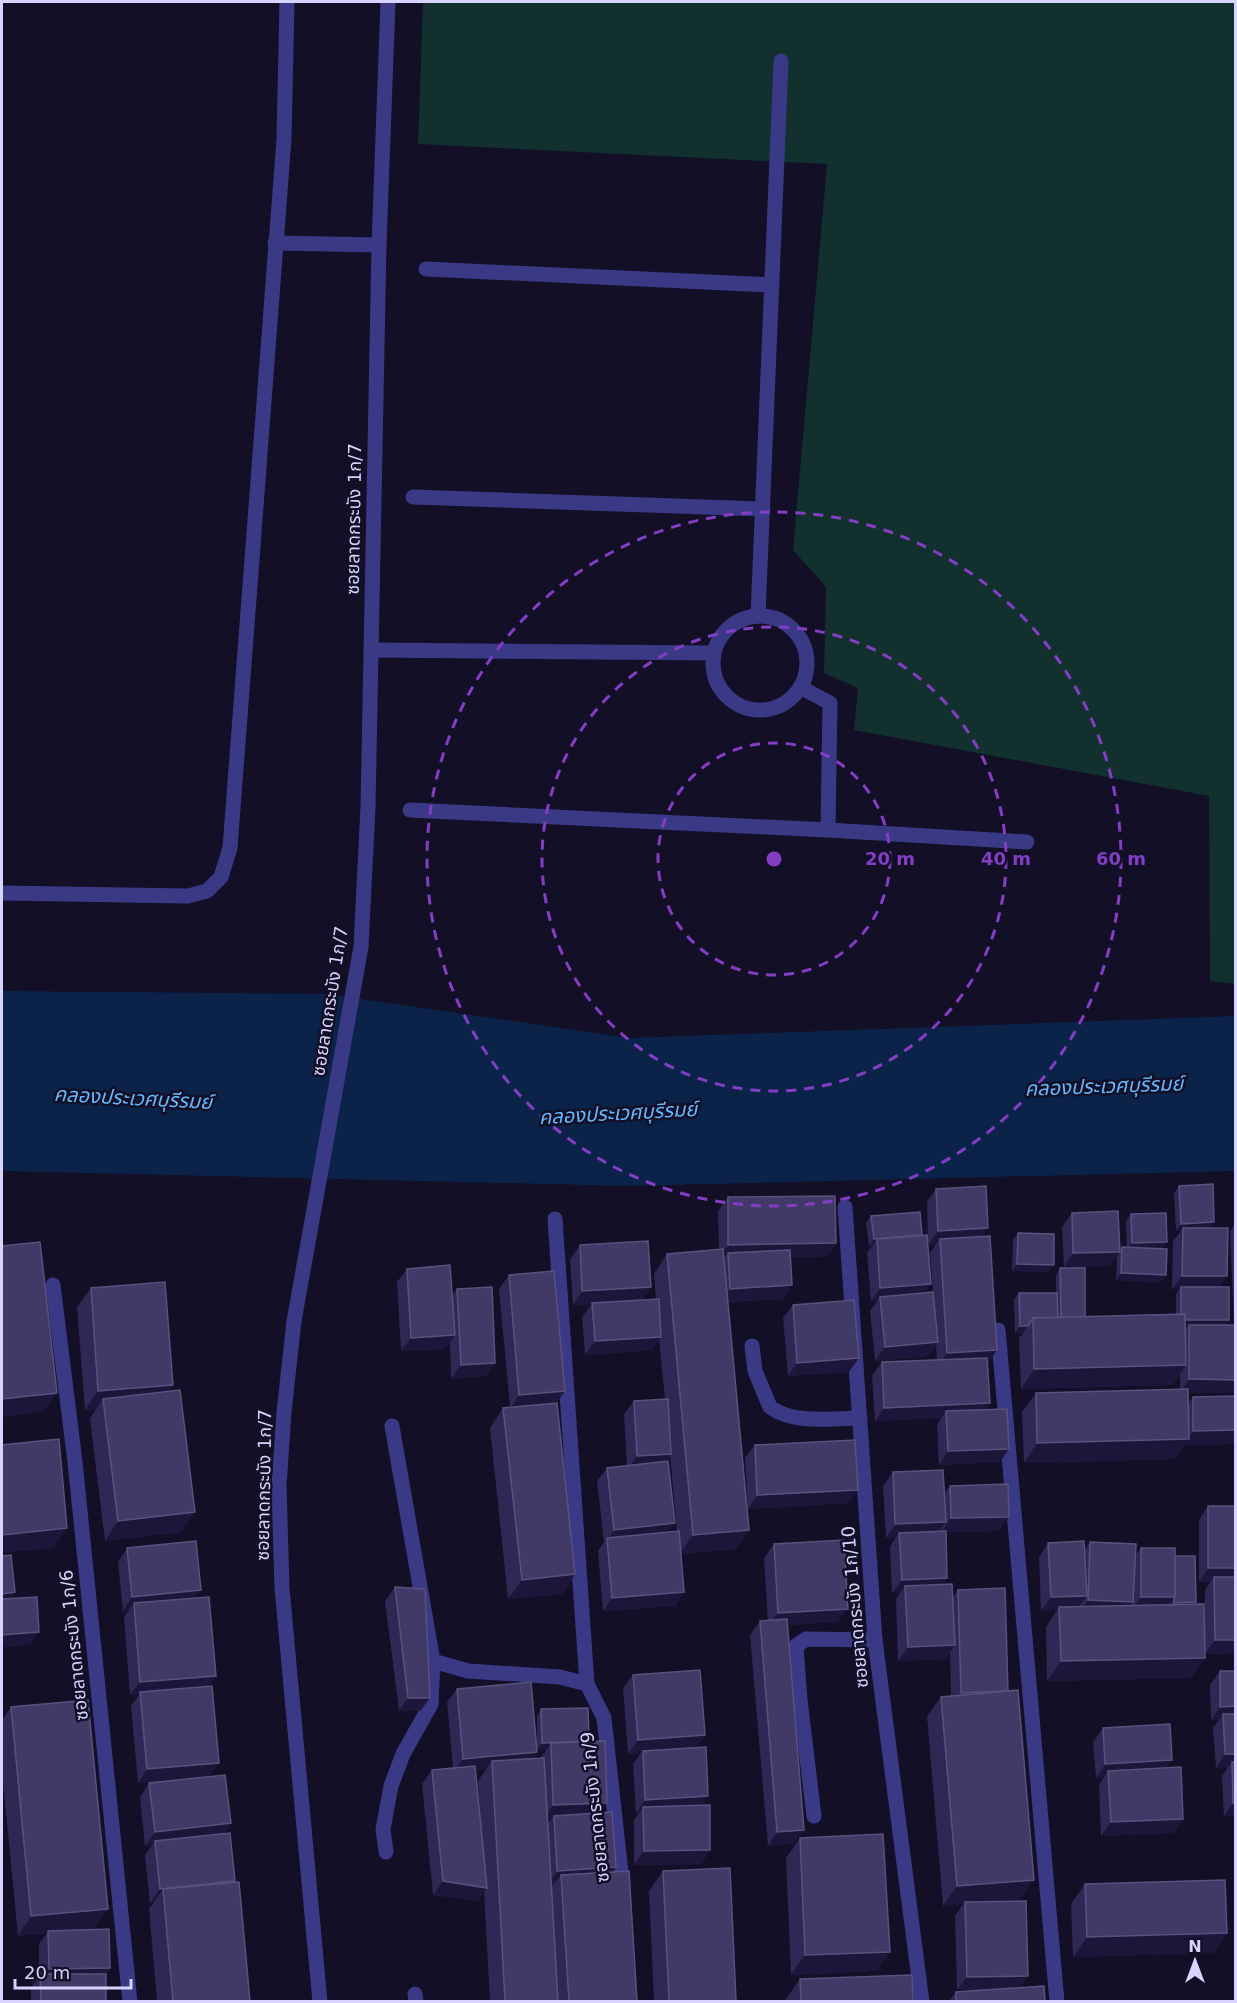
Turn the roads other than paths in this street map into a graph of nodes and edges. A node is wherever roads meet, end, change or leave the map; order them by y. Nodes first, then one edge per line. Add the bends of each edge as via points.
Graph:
1 (287, 2) edge
2 (388, 2) edge
3 (781, 61) dead end
4 (275, 243) junction
5 (380, 245) junction
6 (426, 269) dead end
7 (772, 285) junction
8 (413, 497) dead end
9 (763, 509) junction
10 (758, 616) junction
11 (371, 650) junction
12 (714, 654) junction
13 (800, 687) junction
14 (410, 810) dead end
15 (828, 830) junction
16 (1027, 842) dead end
17 (2, 893) edge
18 (845, 1207) dead end
19 (555, 1219) dead end
20 (53, 1285) dead end
21 (998, 1330) edge
22 (752, 1346) dead end
23 (860, 1418) junction
24 (392, 1426) dead end
25 (875, 1640) junction
26 (433, 1661) junction
27 (587, 1684) junction
28 (814, 1816) dead end
29 (386, 1851) dead end
30 (625, 1907) edge
31 (130, 2001) edge
32 (320, 2001) edge
33 (922, 2001) edge
34 (1057, 2001) edge

1 - 4 street via 284,139
2 - 5 street, ซอยลาดกระบัง 1ก/7
3 - 7 street
4 - 5 street
4 - 17 street via 230,848 221,877 207,891 188,896
5 - 11 street, ซอยลาดกระบัง 1ก/7
6 - 7 street
7 - 9 street
8 - 9 street
9 - 10 street
10 - 12 street via 729,627
10 - 13 street via 788,625 799,637 806,651 807,666
11 - 12 street
11 - 32 street, ซอยลาดกระบัง 1ก/7 via 361,947 294,1321 279,1486 282,1588
12 - 13 street via 717,684 739,705 769,710 783,704
13 - 15 street via 830,703
14 - 15 street
15 - 16 street
18 - 23 street, ซอยลาดกระบัง 1ก/10
19 - 27 street
20 - 31 street, ซอยลาดกระบัง 1ก/6
21 - 34 street
22 - 23 street via 755,1371 774,1410 789,1418
23 - 25 street, ซอยลาดกระบัง 1ก/10
24 - 26 street
25 - 28 street via 806,1639 796,1646
25 - 33 street, ซอยลาดกระบัง 1ก/10
26 - 27 street via 468,1671 560,1677
26 - 29 street via 431,1704 403,1754 391,1786 383,1829
27 - 30 street, ซอยลาดกระบัง 1ก/9 via 604,1718

